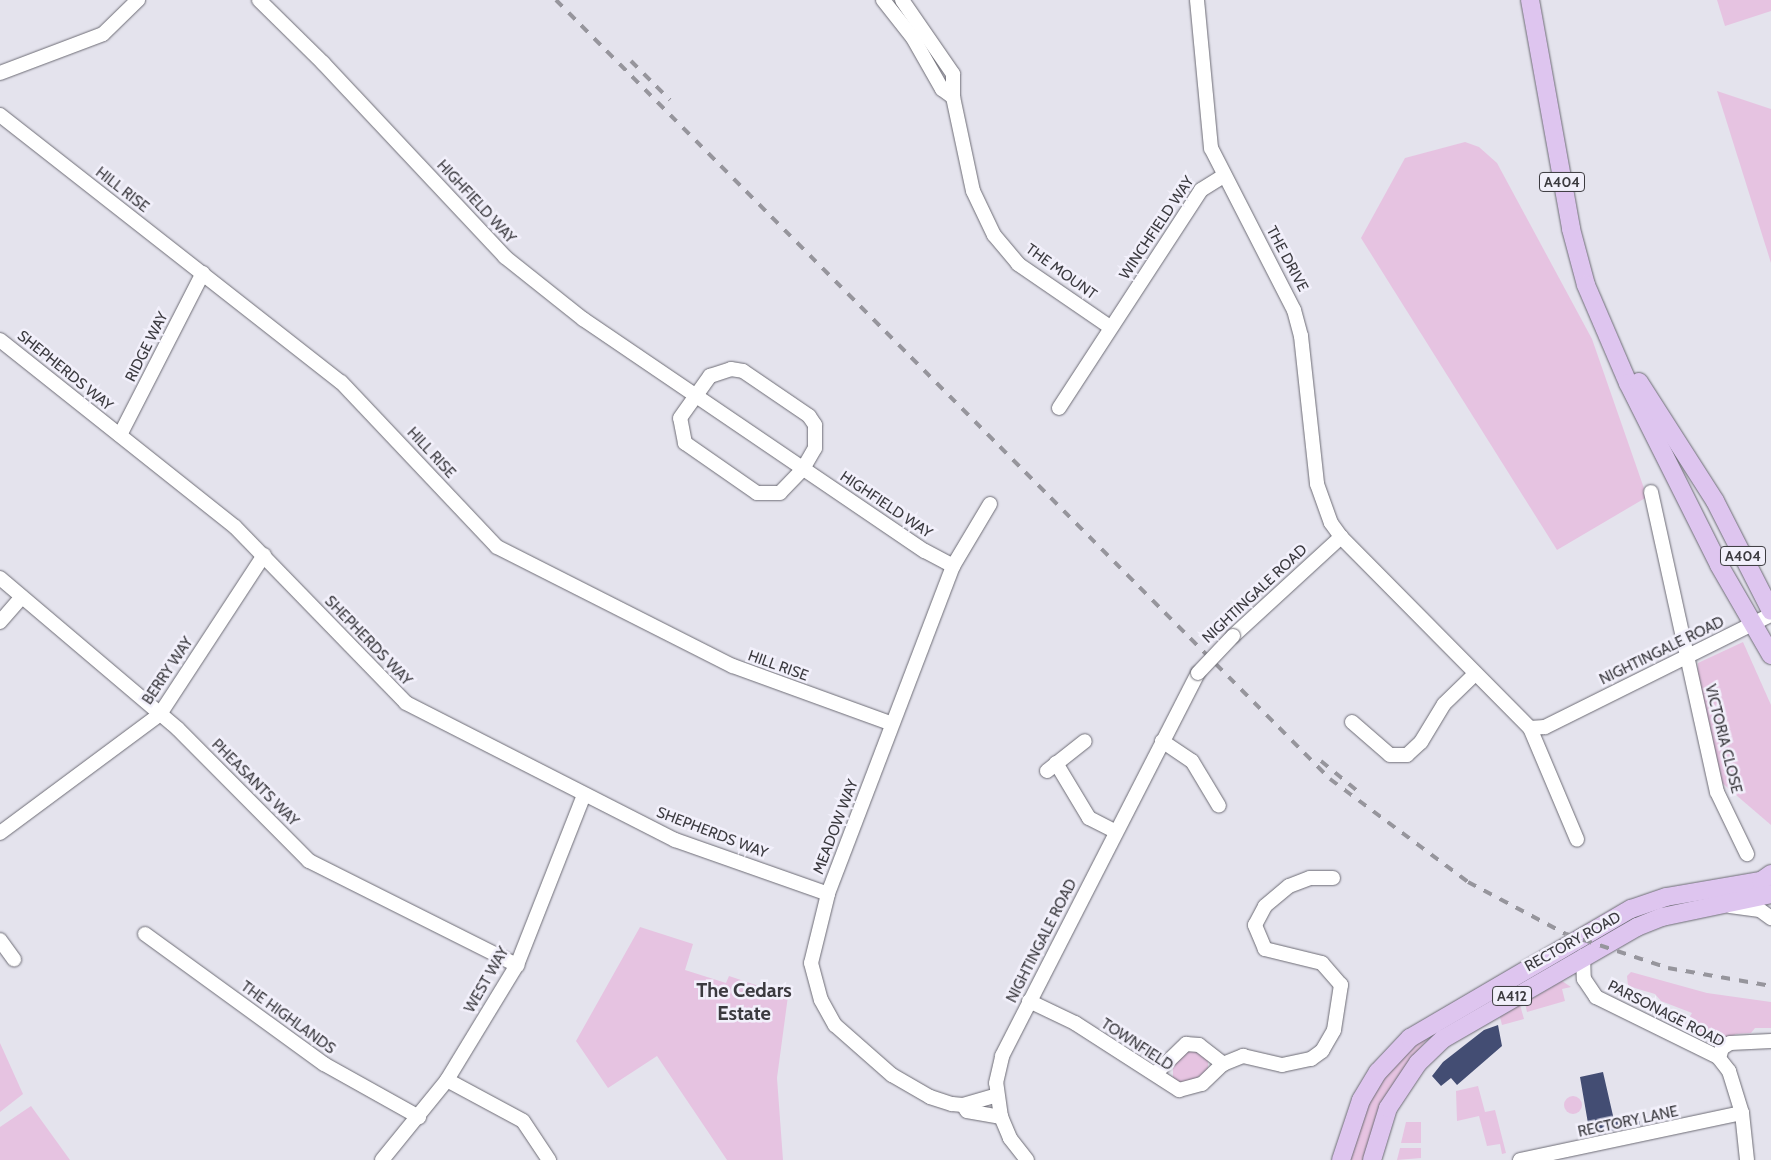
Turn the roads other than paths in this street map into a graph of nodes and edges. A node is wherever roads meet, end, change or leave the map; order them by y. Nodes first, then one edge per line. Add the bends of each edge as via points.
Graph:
1 (138, 0) edge
2 (259, 0) edge
3 (883, 0) edge
4 (902, 0) edge
5 (1197, 0) edge
6 (1530, 0) edge
7 (0, 73) edge
8 (953, 97) junction
9 (0, 115) edge
10 (1223, 176) junction
11 (203, 273) junction
12 (1110, 327) junction
13 (0, 340) edge
14 (1619, 356) junction
15 (695, 395) junction
16 (1059, 408) dead end
17 (120, 435) junction
18 (803, 469) junction
19 (1651, 492) dead end
20 (990, 504) dead end
21 (1341, 537) junction
22 (264, 555) junction
23 (953, 566) junction
24 (0, 578) edge
25 (22, 596) junction
26 (1771, 611) edge
27 (1771, 615) edge
28 (0, 622) edge
29 (1756, 624) junction
30 (1771, 655) edge
31 (1686, 658) junction
32 (1474, 675) junction
33 (160, 714) junction
34 (1352, 722) dead end
35 (892, 724) junction
36 (1530, 728) junction
37 (1085, 741) dead end
38 (1162, 741) junction
39 (584, 795) junction
40 (1219, 806) dead end
41 (1116, 832) junction
42 (0, 833) edge
43 (1577, 839) dead end
44 (1747, 854) dead end
45 (1771, 874) edge
46 (1334, 878) dead end
47 (828, 894) junction
48 (1771, 894) edge
49 (1715, 906) junction
50 (1771, 918) edge
51 (145, 934) dead end
52 (0, 940) edge
53 (1583, 956) junction
54 (14, 959) dead end
55 (517, 965) junction
56 (1029, 1001) junction
57 (1771, 1040) edge
58 (1719, 1058) junction
59 (1223, 1064) junction
60 (1156, 1073) junction
61 (447, 1080) junction
62 (997, 1095) junction
63 (963, 1105) junction
64 (1742, 1113) junction
65 (418, 1117) junction
66 (1001, 1117) junction
67 (382, 1160) edge
68 (549, 1160) edge
69 (1027, 1160) edge
70 (1341, 1160) edge
71 (1372, 1160) edge
72 (1520, 1160) edge
73 (1747, 1160) edge

1 - 7 street via 102,34
2 - 15 street, HIGHFIELD WAY via 324,63 505,256 583,319
3 - 8 street via 913,38 942,89
4 - 8 street, THE MOUNT via 953,74
5 - 10 street, THE DRIVE via 1207,135
6 - 14 main road, A404 via 1576,253
8 - 12 street, THE MOUNT via 973,190 994,235 1018,264
9 - 11 street, HILL RISE
10 - 12 street, WINCHFIELD WAY via 1201,190
10 - 21 street, THE DRIVE via 1294,310 1304,354 1322,504
11 - 17 street, RIDGE WAY
11 - 35 street, HILL RISE via 341,382 497,547 733,666
12 - 16 street, WINCHFIELD WAY
13 - 17 street, SHEPHERDS WAY
14 - 26 main road, A404 via 1715,500
14 - 29 main road, A404 via 1628,383 1719,564
15 - 18 street, HIGHFIELD WAY
15 - 18 street via 680,418 688,447 761,495 784,491
15 - 18 street via 713,373 738,369 809,416 815,425 817,443
17 - 22 street, SHEPHERDS WAY
18 - 23 street, HIGHFIELD WAY
19 - 31 street, VICTORIA CLOSE
20 - 23 street, MEADOW WAY
21 - 32 street
21 - 38 street, NIGHTINGALE ROAD, bridge via 1233,636 1198,673
22 - 33 street, BERRY WAY
22 - 39 street, SHEPHERDS WAY via 406,703
23 - 35 street, MEADOW WAY
24 - 25 street, PHEASANTS WAY
25 - 28 street
25 - 33 street, PHEASANTS WAY
27 - 29 street, NIGHTINGALE ROAD
29 - 30 main road, A404
29 - 31 street, NIGHTINGALE ROAD
31 - 36 street, NIGHTINGALE ROAD via 1545,726
31 - 44 street, VICTORIA CLOSE via 1717,792
32 - 34 street via 1444,704 1421,742 1407,755 1385,752
32 - 36 street
33 - 42 street, BERRY WAY
33 - 55 street, PHEASANTS WAY via 309,861
35 - 47 street, MEADOW WAY
36 - 43 street
37 - 41 street via 1051,767 1089,818
38 - 40 street via 1192,761
38 - 41 street, NIGHTINGALE ROAD
39 - 47 street, SHEPHERDS WAY via 675,840
39 - 55 street, WEST WAY
41 - 56 street, NIGHTINGALE ROAD
45 - 70 main road, RECTORY ROAD / A412 via 1762,881 1666,897 1631,909 1417,1033 1393,1054 1361,1100
46 - 59 street, TOWNFIELD via 1310,878 1289,886 1265,906 1255,925 1259,942 1271,953 1322,963 1336,976 1341,1002 1329,1041 1318,1055 1302,1063 1273,1064 1250,1055
47 - 63 street, MEADOW WAY via 811,963 828,1014 858,1049 892,1075 930,1097
48 - 49 main road, RECTORY ROAD / A412
49 - 50 street via 1760,910
49 - 53 main road, RECTORY ROAD / A412 via 1662,917
51 - 65 street, THE HIGHLANDS via 324,1064
52 - 54 street
53 - 58 street, PARSONAGE ROAD via 1584,979 1596,997
53 - 71 main road, RECTORY ROAD / A412 via 1443,1039 1418,1063 1388,1108
55 - 61 street, WEST WAY
56 - 60 street, TOWNFIELD via 1075,1023 1142,1070
56 - 62 street, NIGHTINGALE ROAD via 1002,1056
57 - 58 street via 1730,1043 1722,1048
58 - 64 street, PARSONAGE ROAD via 1728,1071
59 - 60 street, TOWNFIELD via 1202,1084 1190,1088 1173,1088
59 - 60 street via 1199,1045 1186,1044
61 - 65 street, WEST WAY
61 - 68 street via 522,1121
62 - 63 street
62 - 66 street, NIGHTINGALE ROAD
63 - 66 street, MEADOW WAY via 967,1111
64 - 72 street, RECTORY LANE
64 - 73 street, PARSONAGE ROAD
65 - 67 street, WEST WAY
66 - 69 street, NIGHTINGALE ROAD via 1010,1138

